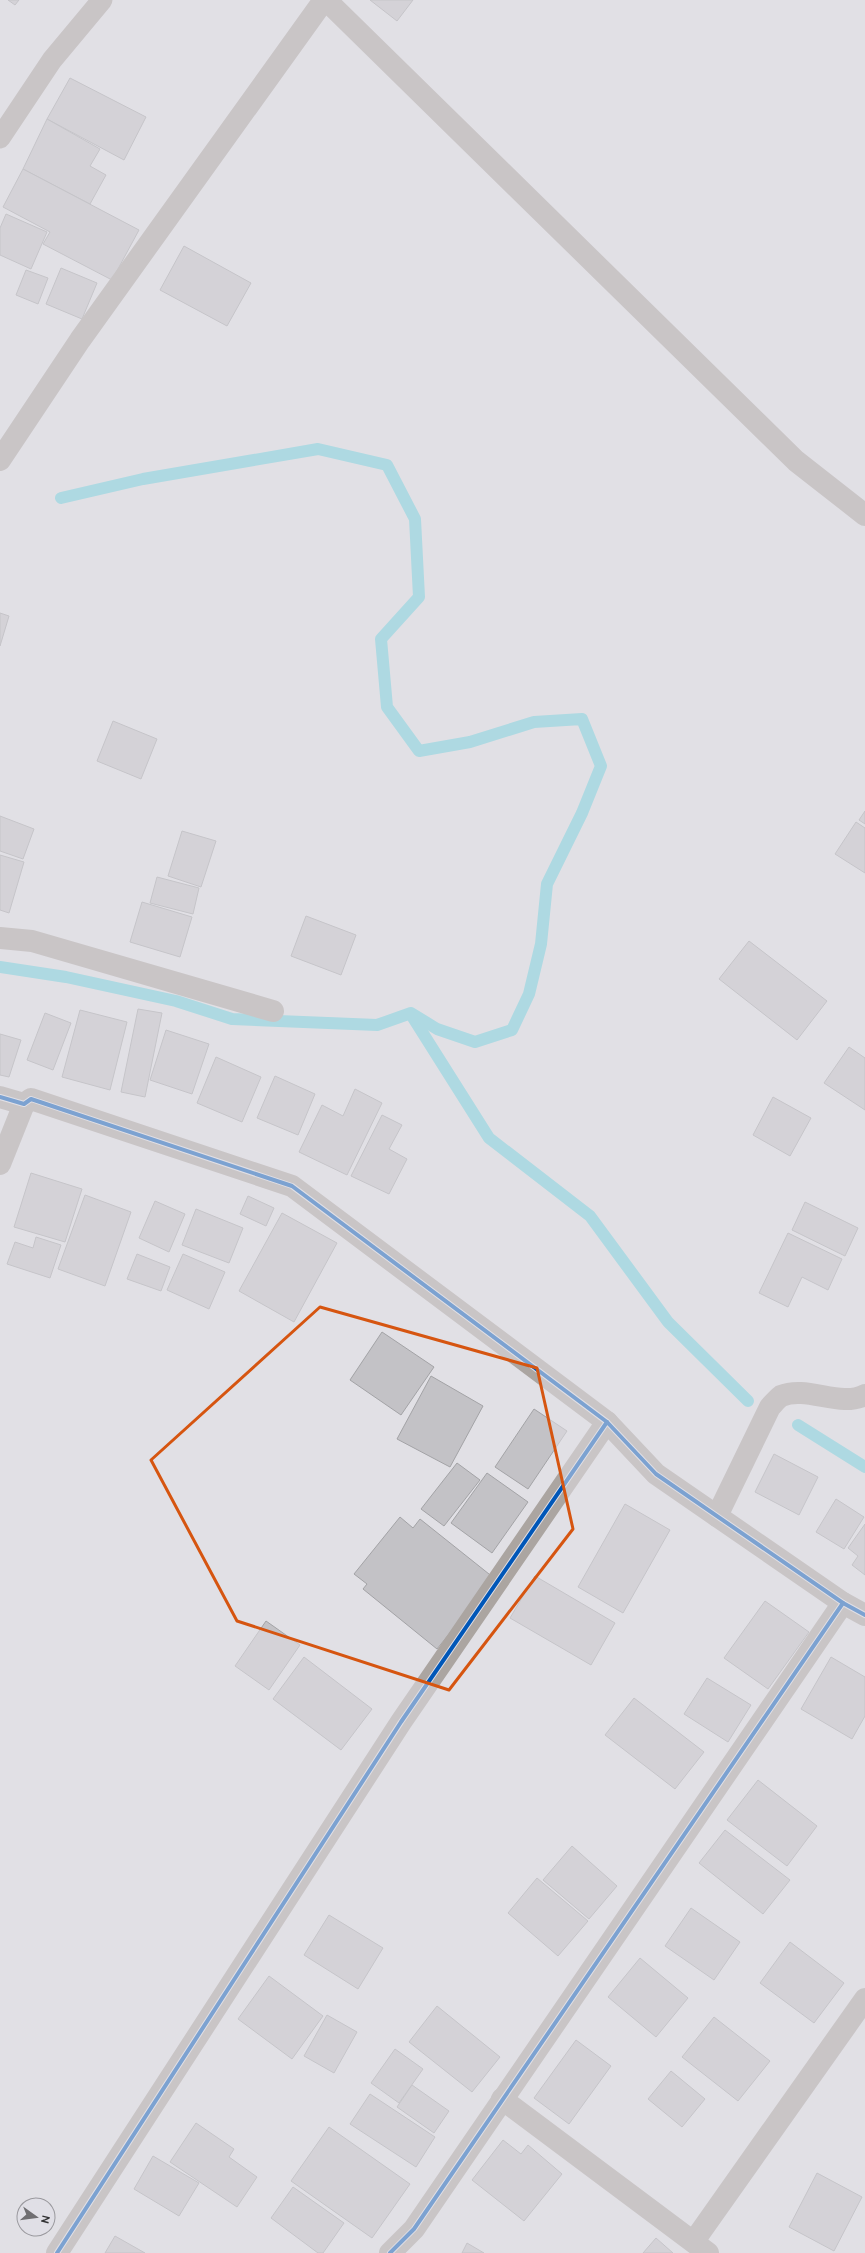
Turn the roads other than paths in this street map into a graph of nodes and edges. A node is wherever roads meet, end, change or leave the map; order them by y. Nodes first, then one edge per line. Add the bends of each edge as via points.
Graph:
1 (102, 0) edge
2 (325, 0) edge
3 (0, 138) edge
4 (0, 460) edge
5 (865, 515) edge
6 (0, 938) edge
7 (273, 1011) dead end
8 (0, 1097) edge
9 (24, 1104) junction
10 (0, 1164) edge
11 (865, 1394) edge
12 (607, 1422) junction
13 (717, 1516) junction
14 (843, 1603) junction
15 (865, 1615) edge
16 (865, 1999) edge
17 (502, 2099) junction
18 (701, 2247) edge
19 (58, 2253) edge
20 (390, 2253) edge

1 - 3 lane via 52,60
2 - 4 street via 85,334
2 - 5 street via 796,461
6 - 7 street via 32,941
8 - 9 street
9 - 10 street
9 - 12 street via 31,1099 292,1186
11 - 13 street via 846,1398 791,1393 780,1397 770,1407
12 - 13 street via 656,1474
12 - 19 street via 401,1722
13 - 14 street
14 - 15 street
14 - 17 street
16 - 18 street
17 - 18 street
17 - 20 street via 414,2229

